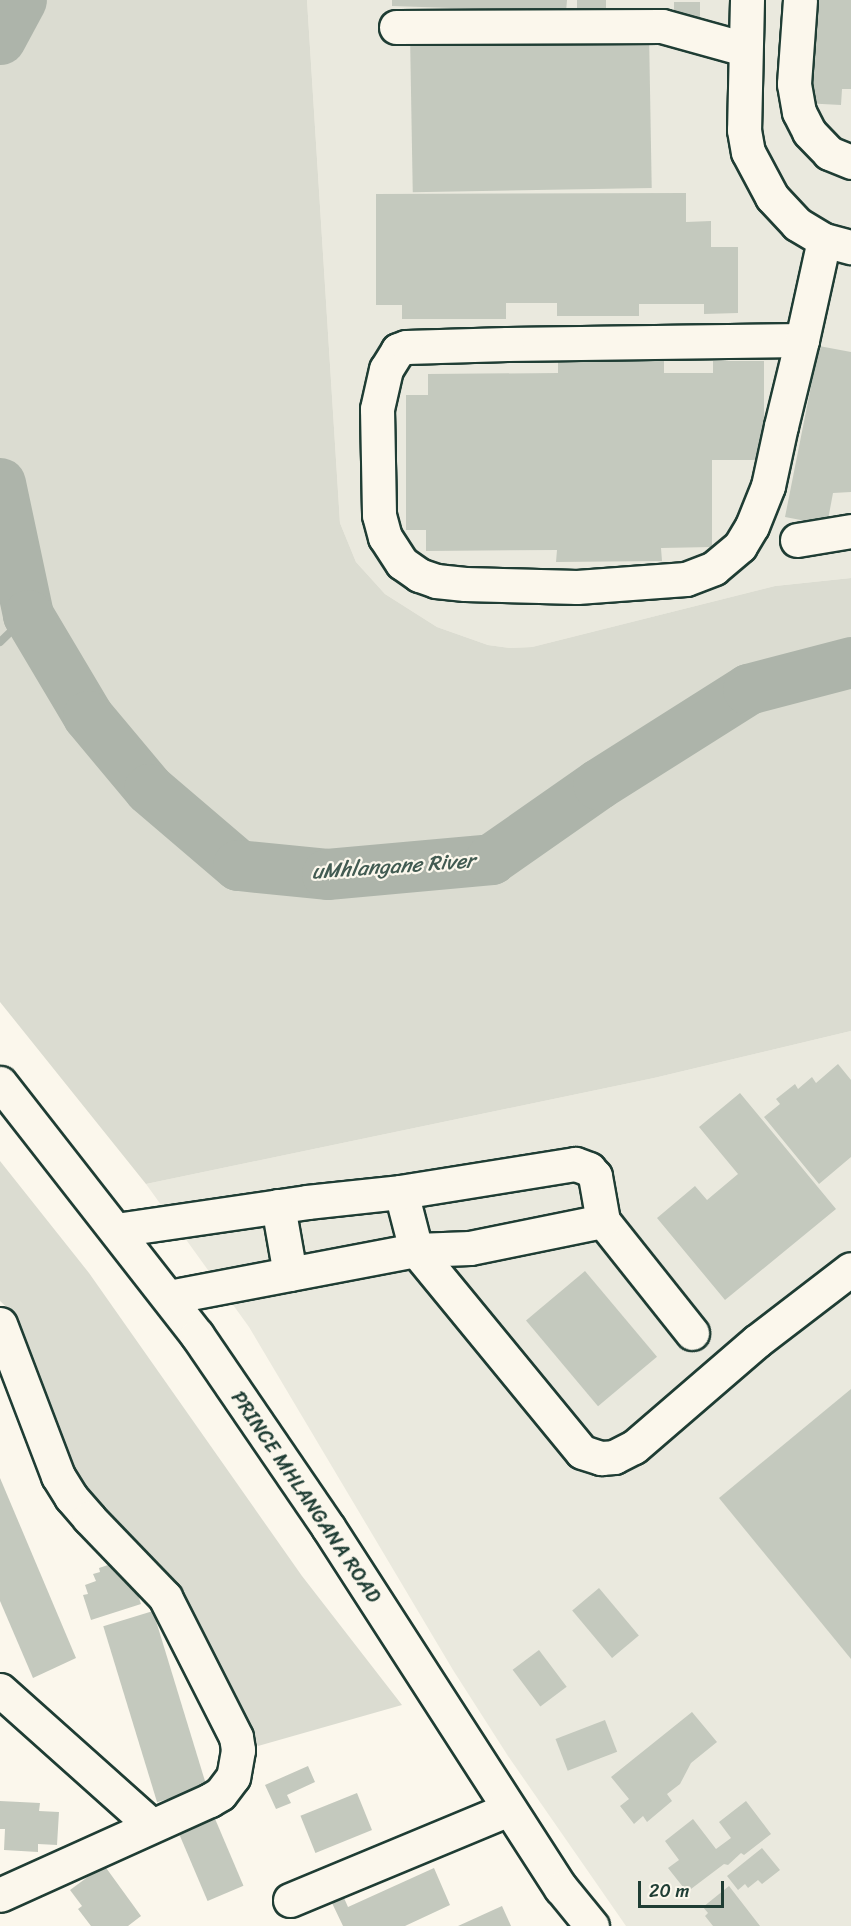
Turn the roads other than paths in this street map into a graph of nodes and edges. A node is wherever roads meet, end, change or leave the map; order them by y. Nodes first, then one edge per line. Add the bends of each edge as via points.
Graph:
1 (747, 0) edge
2 (800, 0) edge
3 (396, 27) dead end
4 (745, 49) junction
5 (851, 162) edge
6 (838, 244) edge
7 (801, 340) junction
8 (851, 531) edge
9 (797, 540) dead end
10 (0, 1083) edge
11 (401, 1192) junction
12 (278, 1206) junction
13 (603, 1221) junction
14 (116, 1230) junction
15 (416, 1250) junction
16 (851, 1269) edge
17 (290, 1274) junction
18 (168, 1297) junction
19 (0, 1324) edge
20 (692, 1334) dead end
21 (0, 1690) edge
22 (510, 1809) junction
23 (151, 1825) junction
24 (0, 1894) edge
25 (290, 1900) dead end
26 (592, 1926) edge

1 - 4 street
2 - 5 street via 794,84 799,112 809,132 829,153
3 - 4 street via 662,26
4 - 6 street via 744,130 748,152 772,197 797,224
6 - 7 street
7 - 7 street via 406,347 394,354 386,369 376,422 379,515 393,552 419,575 465,584 566,586 686,579 714,568 729,558 752,526 768,486
8 - 9 street
10 - 14 street, PRINCE MHLANGANA ROAD
11 - 12 street
11 - 13 street via 575,1164 595,1176
11 - 15 street
12 - 14 street
12 - 17 street
13 - 15 street via 470,1248
13 - 20 street
14 - 18 street, PRINCE MHLANGANA ROAD
15 - 16 street via 582,1452 601,1458 614,1457 634,1447 757,1341
15 - 17 street
17 - 18 street
18 - 22 street, PRINCE MHLANGANA ROAD via 328,1527
19 - 23 street via 62,1483 88,1518 165,1597 236,1737 236,1768 220,1794
21 - 23 street
22 - 25 street
22 - 26 street, PRINCE MHLANGANA ROAD via 561,1888
23 - 24 street

